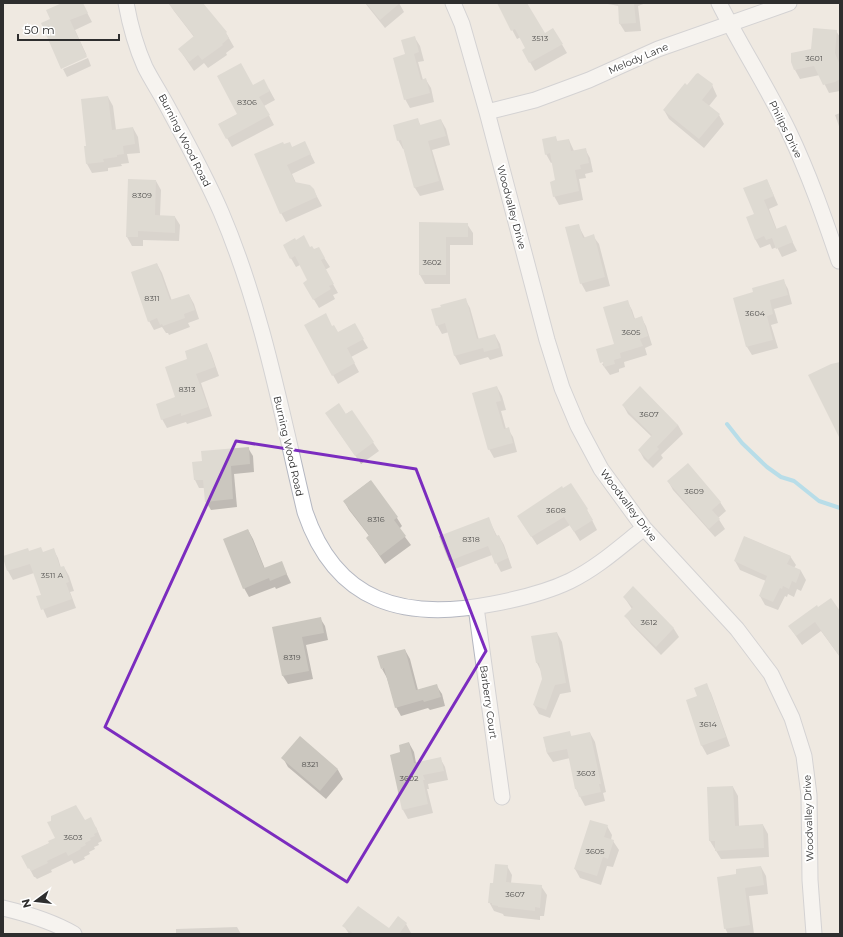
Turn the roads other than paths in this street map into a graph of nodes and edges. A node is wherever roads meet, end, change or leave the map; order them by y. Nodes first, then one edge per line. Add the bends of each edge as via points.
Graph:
1 (126, 3) edge
2 (453, 3) edge
3 (719, 3) edge
4 (789, 3) edge
5 (730, 24) junction
6 (486, 112) junction
7 (839, 261) dead end
8 (644, 528) junction
9 (476, 607) junction
10 (502, 797) dead end
11 (3, 908) edge
12 (74, 934) edge
13 (814, 934) edge

1 - 9 street, Burning Wood Road via 136,44 145,67 202,173 239,258 262,328 311,531 328,560 364,592 388,603 418,610
2 - 6 street, Woodvalley Drive via 462,24
3 - 5 street, Philips Drive
4 - 5 street, Melody Lane
5 - 6 street, Melody Lane via 658,49 589,80 534,100
5 - 7 street, Philips Drive via 789,133 816,194
6 - 8 street, Woodvalley Drive via 562,388 578,426 601,469
8 - 9 street, Burning Wood Road via 595,567 570,581 528,597
8 - 13 street, Woodvalley Drive via 737,629 772,674 792,718 804,756 809,795 810,880
9 - 10 street, Barberry Court
11 - 12 street via 50,922

